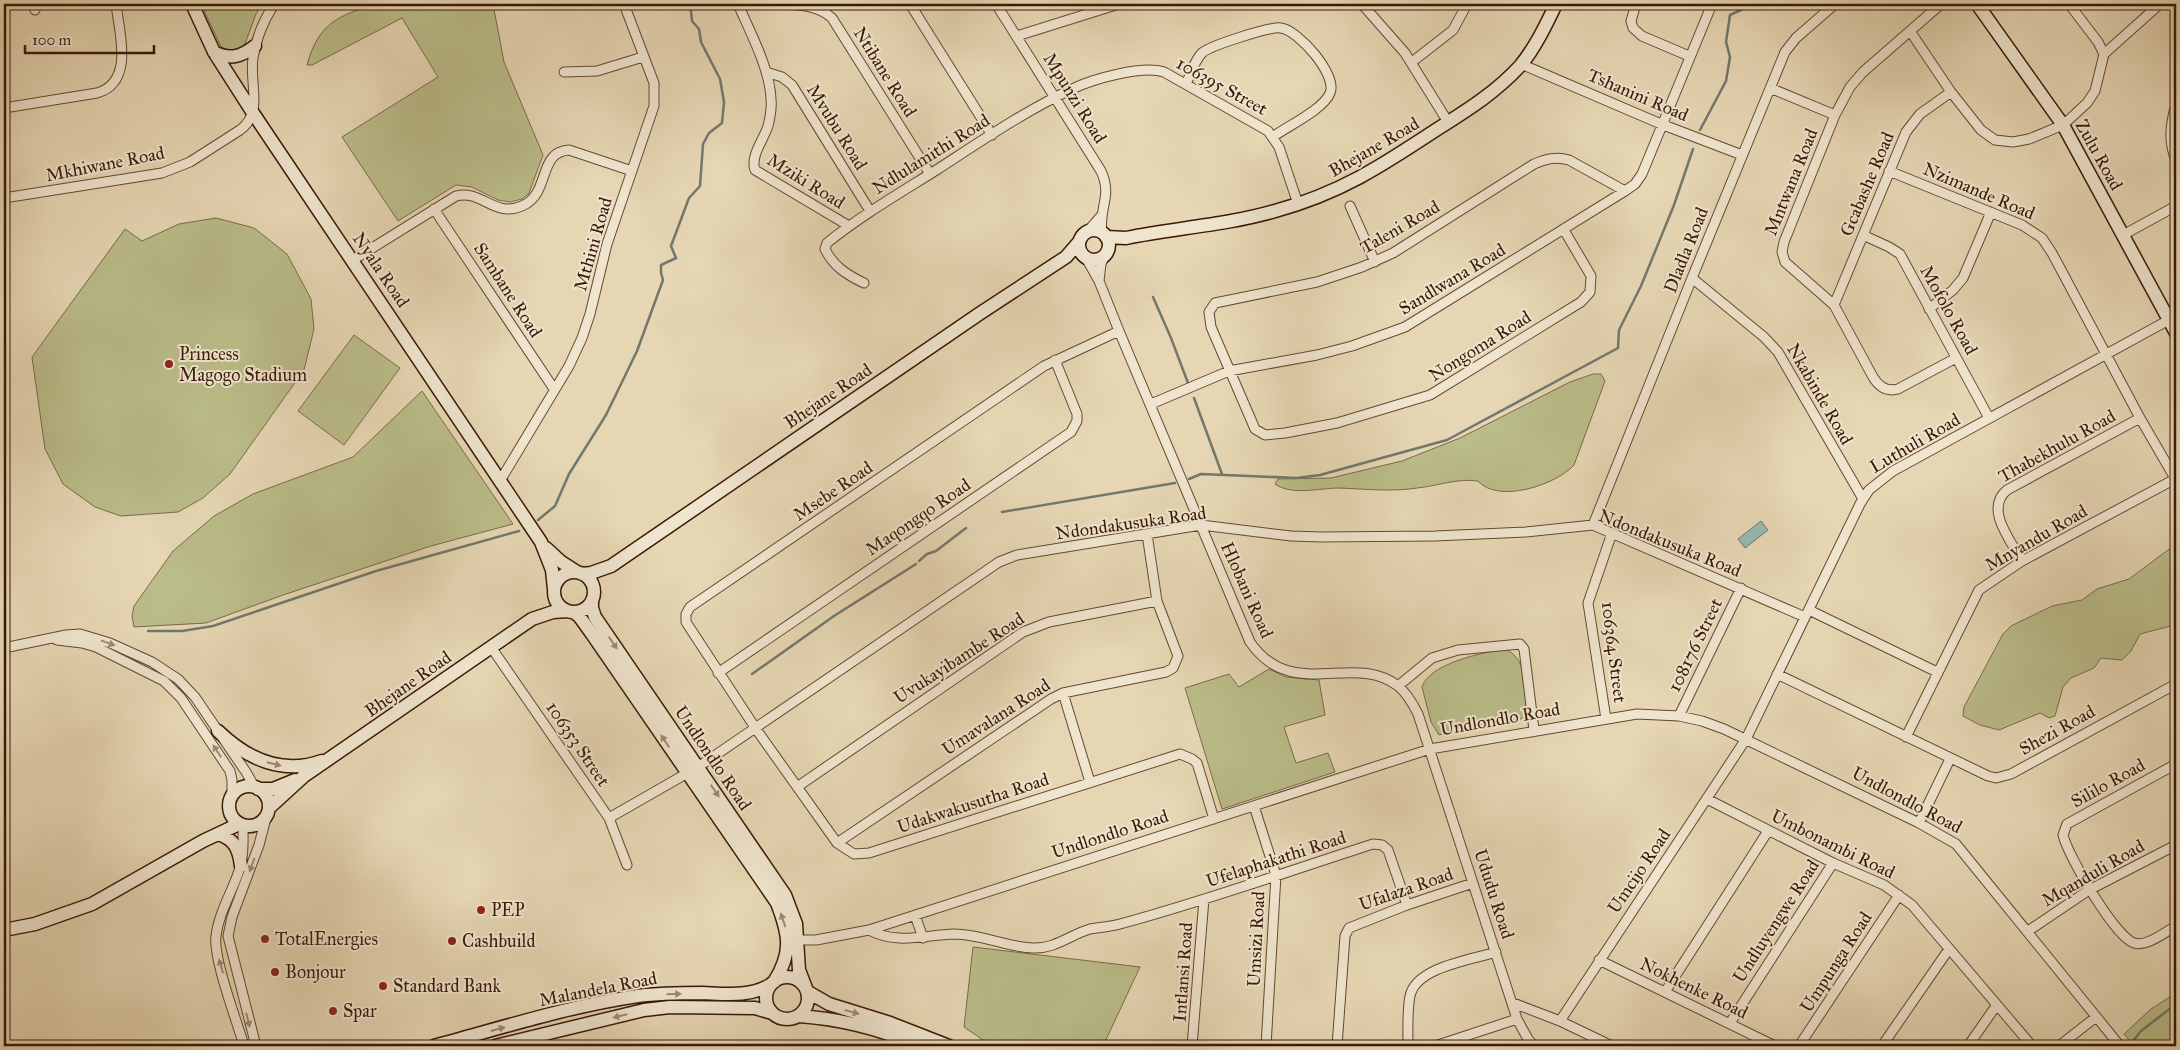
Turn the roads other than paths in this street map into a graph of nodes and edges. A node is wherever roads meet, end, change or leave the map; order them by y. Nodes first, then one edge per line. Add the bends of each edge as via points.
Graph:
1 (116, 4) edge
2 (192, 4) edge
3 (274, 4) edge
4 (624, 4) edge
5 (738, 4) edge
6 (768, 4) edge
7 (910, 4) edge
8 (996, 4) edge
9 (1119, 4) edge
10 (1362, 4) edge
11 (1467, 4) edge
12 (1556, 4) edge
13 (1636, 4) edge
14 (1712, 4) edge
15 (1835, 4) edge
16 (1941, 4) edge
17 (1977, 4) edge
18 (2069, 4) edge
19 (2160, 4) edge
20 (1910, 31) junction
21 (1017, 36) junction
22 (255, 46) junction
23 (214, 52) junction
24 (2104, 54) junction
25 (1689, 56) junction
26 (643, 57) junction
27 (1412, 62) junction
28 (1521, 64) junction
29 (564, 72) dead end
30 (766, 72) junction
31 (1186, 84) junction
32 (1770, 88) junction
33 (1951, 92) junction
34 (1055, 98) junction
35 (2176, 105) edge
36 (4, 108) edge
37 (253, 113) junction
38 (1835, 115) junction
39 (1448, 122) junction
40 (1661, 124) junction
41 (2062, 125) junction
42 (992, 134) junction
43 (1274, 136) junction
44 (1742, 155) junction
45 (2176, 160) edge
46 (632, 171) junction
47 (1889, 171) junction
48 (930, 174) junction
49 (1625, 191) junction
50 (4, 198) edge
51 (1298, 204) junction
52 (1350, 206) dead end
53 (2176, 206) edge
54 (434, 209) junction
55 (870, 211) junction
56 (1991, 212) junction
57 (1102, 215) junction
58 (849, 226) junction
59 (1564, 230) junction
60 (1864, 235) junction
61 (2123, 235) junction
62 (1083, 237) junction
63 (1105, 243) junction
64 (1066, 257) junction
65 (1084, 257) junction
66 (353, 260) junction
67 (1375, 262) junction
68 (1692, 278) junction
69 (1099, 281) junction
70 (864, 282) dead end
71 (1834, 305) junction
72 (1929, 309) junction
73 (2172, 318) edge
74 (1119, 331) junction
75 (2176, 334) edge
76 (2107, 356) junction
77 (1956, 358) junction
78 (1055, 360) junction
79 (1229, 371) junction
80 (554, 390) junction
81 (1151, 404) junction
82 (1989, 418) junction
83 (2140, 418) junction
84 (2176, 480) edge
85 (500, 481) junction
86 (1863, 499) junction
87 (1201, 525) junction
88 (1593, 526) junction
89 (1612, 533) junction
90 (1147, 534) junction
91 (541, 542) junction
92 (2022, 562) junction
93 (611, 566) junction
94 (580, 573) junction
95 (1741, 588) junction
96 (554, 592) junction
97 (593, 596) junction
98 (1157, 602) junction
99 (570, 612) junction
100 (1807, 613) junction
101 (532, 619) junction
102 (44, 641) junction
103 (491, 647) junction
104 (4, 648) edge
105 (1937, 672) junction
106 (718, 673) junction
107 (1777, 674) junction
108 (2176, 684) edge
109 (1398, 686) junction
110 (1062, 693) junction
111 (1679, 716) junction
112 (1606, 719) junction
113 (756, 729) junction
114 (1534, 730) junction
115 (218, 731) junction
116 (1906, 737) junction
117 (1746, 739) junction
118 (1430, 749) junction
119 (336, 755) junction
120 (1950, 759) junction
121 (2176, 764) edge
122 (693, 771) junction
123 (304, 776) junction
124 (1090, 782) junction
125 (797, 786) junction
126 (256, 788) junction
127 (1707, 799) junction
128 (230, 801) junction
129 (1254, 806) junction
130 (267, 813) junction
131 (609, 818) junction
132 (1214, 819) junction
133 (1918, 823) junction
134 (241, 825) junction
135 (1768, 831) junction
136 (218, 834) junction
137 (203, 841) junction
138 (837, 844) junction
139 (2176, 845) edge
140 (1834, 863) junction
141 (627, 865) dead end
142 (240, 866) junction
143 (1276, 875) junction
144 (1473, 883) junction
145 (2089, 890) junction
146 (1899, 895) junction
147 (228, 898) junction
148 (1204, 900) junction
149 (237, 903) junction
150 (1407, 905) junction
151 (915, 915) junction
152 (2176, 926) edge
153 (4, 930) edge
154 (869, 930) junction
155 (2028, 931) junction
156 (923, 938) junction
157 (793, 940) junction
158 (1949, 949) junction
159 (1496, 952) junction
160 (1599, 960) junction
161 (772, 984) junction
162 (239, 985) junction
163 (227, 989) junction
164 (807, 990) junction
165 (1665, 992) junction
166 (1513, 1003) junction
167 (1996, 1006) junction
168 (772, 1013) junction
169 (799, 1016) junction
170 (2096, 1017) junction
171 (1517, 1019) junction
172 (1560, 1021) junction
173 (1730, 1023) junction
174 (2117, 1043) edge
175 (244, 1046) edge
176 (256, 1046) edge
177 (434, 1046) edge
178 (495, 1046) edge
179 (919, 1046) edge
180 (949, 1046) edge
181 (1192, 1046) edge
182 (1266, 1046) edge
183 (1337, 1046) edge
184 (1408, 1046) edge
185 (1435, 1046) edge
186 (1534, 1046) edge
187 (1612, 1046) edge
188 (1775, 1046) edge
189 (1799, 1046) edge
190 (1882, 1046) edge
191 (1968, 1046) edge
192 (2032, 1046) edge
193 (2059, 1046) edge

1 - 36 street via 122,66 111,86 97,93
2 - 23 street, Nyala Road
3 - 22 street
4 - 26 street, Mthini Road
5 - 30 street
6 - 48 street, Ntibane Road via 812,7 832,18
7 - 42 street
8 - 21 street, Mpunzi Road
9 - 21 street
10 - 27 street
11 - 27 street via 1453,30
12 - 28 street, Bhejane Road
13 - 25 street via 1631,21 1637,32
14 - 25 street, Sandlwana Road
15 - 32 street, Dladla Road via 1790,44
16 - 20 street, Mntwana Road
17 - 41 street, Zulu Road
18 - 24 street
19 - 24 street
20 - 33 street
20 - 38 street, Mntwana Road via 1858,77
21 - 34 street, Mpunzi Road
22 - 23 street via 236,57
22 - 37 street
23 - 37 street, Nyala Road
24 - 41 street via 2095,91 2087,103
25 - 40 street, Sandlwana Road
26 - 29 street via 597,71
26 - 46 street, Mthini Road via 654,83 656,98
27 - 39 street
28 - 39 street, Bhejane Road via 1478,104
28 - 40 street, Tshanini Road
30 - 55 street, Mvubu Road via 782,77 792,86
30 - 58 street, Mziki Road via 771,110 753,166 757,172
31 - 34 street, 106395 Street via 1164,72 1147,69 1083,85
31 - 43 street, 106395 Street
31 - 43 street via 1199,58 1210,48 1274,28 1291,31 1325,67 1332,86 1330,94 1319,106
32 - 38 street
32 - 44 street, Dladla Road
33 - 41 street via 1981,130 1995,140 2020,142
33 - 47 street, Gcabashe Road via 1912,123
34 - 42 street, Ndlulamithi Road
34 - 57 street, Mpunzi Road via 1106,181
35 - 45 street via 2170,144
37 - 50 street, Mkhiwane Road via 248,125 190,162 162,173
37 - 66 street, Nyala Road
38 - 71 street, Mntwana Road via 1782,252 1785,262
39 - 51 street, Bhejane Road via 1362,178
40 - 44 street, Tshanini Road
40 - 49 street, Sandlwana Road via 1642,174
41 - 61 street, Zulu Road
42 - 48 street, Ndlulamithi Road
43 - 51 street, 106395 Street
44 - 68 street, Dladla Road
46 - 54 street via 565,150 550,162 538,194 521,207 500,209 464,194
46 - 80 street, Mthini Road via 607,244 582,338
47 - 56 street, Nzimande Road
47 - 60 street, Gcabashe Road
48 - 55 street, Ndlulamithi Road
49 - 59 street, Sandlwana Road
49 - 67 street, Taleni Road via 1569,160 1547,159
51 - 63 street, Bhejane Road via 1248,217
52 - 67 street
53 - 61 street
54 - 66 street
54 - 80 street, Sambane Road
55 - 58 street, Ndlulamithi Road
56 - 72 street via 1963,278
56 - 76 street, Nzimande Road via 2031,229 2042,238
57 - 62 street
57 - 63 street, Mpunzi Road
58 - 70 street, Ndlulamithi Road via 825,248 842,272
59 - 79 street, Sandlwana Road via 1406,327 1317,355
59 - 79 street, Nongoma Road via 1591,276 1592,288 1587,297 1430,395 1337,422 1265,435 1255,429
60 - 71 street, Gcabashe Road
60 - 72 street, Mofolo Road via 1900,254
61 - 73 street, Zulu Road
62 - 63 street via 1095,231
62 - 64 street, Bhejane Road
62 - 65 street via 1079,249
63 - 65 street via 1096,260
63 - 69 street
64 - 65 street, Bhejane Road
64 - 93 street, Bhejane Road
65 - 69 street, Hlobani Road
66 - 85 street, Nyala Road
67 - 79 street, Taleni Road via 1317,282 1215,303 1208,317
68 - 86 street, Nkabinde Road via 1778,352
68 - 88 street, Dladla Road
69 - 74 street, Hlobani Road
71 - 77 street, Mntwana Road via 1872,377 1886,390 1906,386
72 - 77 street, Mofolo Road
73 - 75 street, Zulu Road
73 - 76 street, Luthuli Road
74 - 78 street, Msebe Road
74 - 81 street, Hlobani Road
76 - 82 street, Luthuli Road
76 - 83 street, Nzimande Road
77 - 82 street, Mofolo Road
78 - 106 street, Maqongqo Road via 1077,414 1071,432
78 - 106 street, Msebe Road via 690,608 686,622
79 - 81 street, Sandlwana Road
80 - 85 street, Mthini Road
81 - 87 street, Hlobani Road
82 - 86 street, Luthuli Road via 1893,471 1878,481
83 - 84 street, Nzimande Road
83 - 92 street, Thabekhulu Road via 2001,494 1997,514
84 - 92 street, Mnyandu Road
85 - 91 street, Nyala Road
86 - 100 street, Luthuli Road
87 - 88 street, Ndondakusuka Road via 1321,537 1435,536
87 - 90 street, Ndondakusuka Road
87 - 109 street, Hlobani Road via 1250,642 1262,657 1284,670 1302,674 1373,675
88 - 89 street, Ndondakusuka Road
89 - 95 street, Ndondakusuka Road
89 - 112 street, 106364 Street via 1588,603
90 - 98 street, Umavalana Road
90 - 113 street, Ndondakusuka Road via 1017,556 1000,562
91 - 94 street, Nyala Road via 560,561
91 - 96 street, Nyala Road via 552,570
92 - 105 street, Mnyandu Road via 1980,590
93 - 94 street, Bhejane Road
93 - 97 street, Bhejane Road
94 - 96 street via 562,576
94 - 97 street via 589,579
95 - 100 street, Ndondakusuka Road
95 - 111 street, 108176 Street
96 - 99 street via 558,605
96 - 101 street, Bhejane Road
97 - 99 street via 582,610
97 -> 122 street, Undlondlo Road via 595,617
98 - 110 street, Umavalana Road via 1178,656 1173,668
98 - 125 street, Uvukayibambe Road via 1049,622 1023,632
99 - 101 street, Bhejane Road via 553,612
122 -> 99 street, Undlondlo Road via 579,616
100 - 105 street, Ndondakusuka Road
100 - 107 street, Luthuli Road
101 - 103 street, Bhejane Road
102 - 104 street
102 -> 115 street via 80,634 152,662 185,686
128 -> 102 street via 232,780 227,767 181,698 164,681 96,647 65,640
103 - 119 street, Bhejane Road
103 - 131 street, 106353 Street
105 - 116 street, Mnyandu Road
106 - 113 street, Msebe Road
107 - 116 street, Shezi Road
107 - 117 street, Luthuli Road
108 - 120 street, Shezi Road via 2011,774 1996,778
109 - 114 street via 1432,658 1458,650 1520,644 1524,648
109 - 118 street, Hlobani Road via 1418,714
110 - 124 street
110 - 138 street, Umavalana Road
111 - 112 street, Undlondlo Road via 1637,714
111 - 117 street, Undlondlo Road via 1702,720
112 - 114 street, Undlondlo Road
113 - 122 street, Ndondakusuka Road
113 - 125 street
114 - 118 street, Undlondlo Road
115 -> 119 street via 244,752 278,766 314,763
115 - 126 street
116 - 120 street, Shezi Road
117 - 127 street, Umcijo Road
117 - 133 street, Undlondlo Road
118 - 129 street, Undlondlo Road
118 - 144 street, Ududu Road
119 - 123 street, Bhejane Road
120 - 133 street
121 - 145 street, Sililo Road via 2067,824 2064,840
122 - 131 street, Ndondakusuka Road
122 - 157 street, Undlondlo Road via 777,903
123 - 126 street, Bhejane Road via 273,789
123 - 130 street, Bhejane Road
124 - 132 street, Udakwakusutha Road via 1180,754 1186,755 1197,763
124 - 138 street, Udakwakusutha Road via 869,854 854,854
125 - 138 street
126 - 128 street via 242,788
126 - 130 street via 266,795
127 - 135 street, Umbonambi Road
127 - 160 street, Umcijo Road
128 - 134 street via 233,818
128 - 137 street via 226,815
129 - 132 street, Undlondlo Road
129 - 143 street, Umsizi Road
130 - 134 street via 256,826
130 -> 149 street via 259,845
131 - 141 street, 106353 Street
132 - 151 street, Undlondlo Road
133 - 155 street, Undlondlo Road via 1956,844
134 - 136 street
134 - 142 street via 243,852
135 - 140 street, Umbonambi Road
135 - 165 street
136 - 137 street
136 - 142 street via 226,836 235,845
137 - 153 street via 92,904 44,921
139 - 145 street, Mqanduli Road
140 - 146 street, Umbonambi Road
140 - 173 street, Undluyengwe Road
142 - 147 street
143 - 148 street, Ufelaphakathi Road
143 - 150 street, Ufelaphakathi Road via 1373,844 1382,845 1388,850
143 - 182 street, Umsizi Road
144 - 150 street, Ufalaza Road
144 - 159 street, Ududu Road
145 - 152 street via 2125,939 2136,944 2148,942
145 - 155 street, Mqanduli Road
146 - 158 street, Umbonambi Road via 1912,905
146 - 189 street, Umpunga Road
147 - 149 street
163 -> 147 street via 216,938
148 - 156 street, Ufelaphakathi Road via 1088,930 1059,944 1032,948 967,935
148 - 181 street, Intlansi Road
149 - 162 street via 227,941
150 - 183 street, Ufalaza Road via 1352,925 1346,933
151 - 154 street, Undlondlo Road
151 - 156 street
154 - 156 street, Ufelaphakathi Road via 884,937
154 - 157 street, Undlondlo Road via 816,940
155 - 170 street, Undlondlo Road
157 - 161 street, Undlondlo Road
157 - 164 street, Undlondlo Road
158 - 167 street, Umbonambi Road
158 - 190 street
159 - 166 street, Ududu Road
159 - 184 street via 1427,973 1415,983 1409,1003
160 - 165 street, Nokhenke Road
160 - 172 street, Umcijo Road
161 - 164 street via 791,977 800,981
161 - 168 street via 766,1000
177 -> 161 street, Malandela Road via 638,996 745,994
162 - 163 street
162 -> 176 street
163 - 175 street
164 - 169 street via 806,1008
164 -> 180 street via 829,1004 890,1022
165 - 173 street, Nokhenke Road
166 - 171 street, Ududu Road
166 - 172 street
167 - 191 street
167 - 192 street, Umbonambi Road
168 - 169 street via 788,1020
168 -> 178 street, Malandela Road via 755,1008 644,1010
169 - 179 street via 868,1027
170 - 174 street, Undlondlo Road
170 - 193 street
171 - 185 street
171 - 186 street, Ududu Road
172 - 187 street
173 - 188 street, Nokhenke Road

